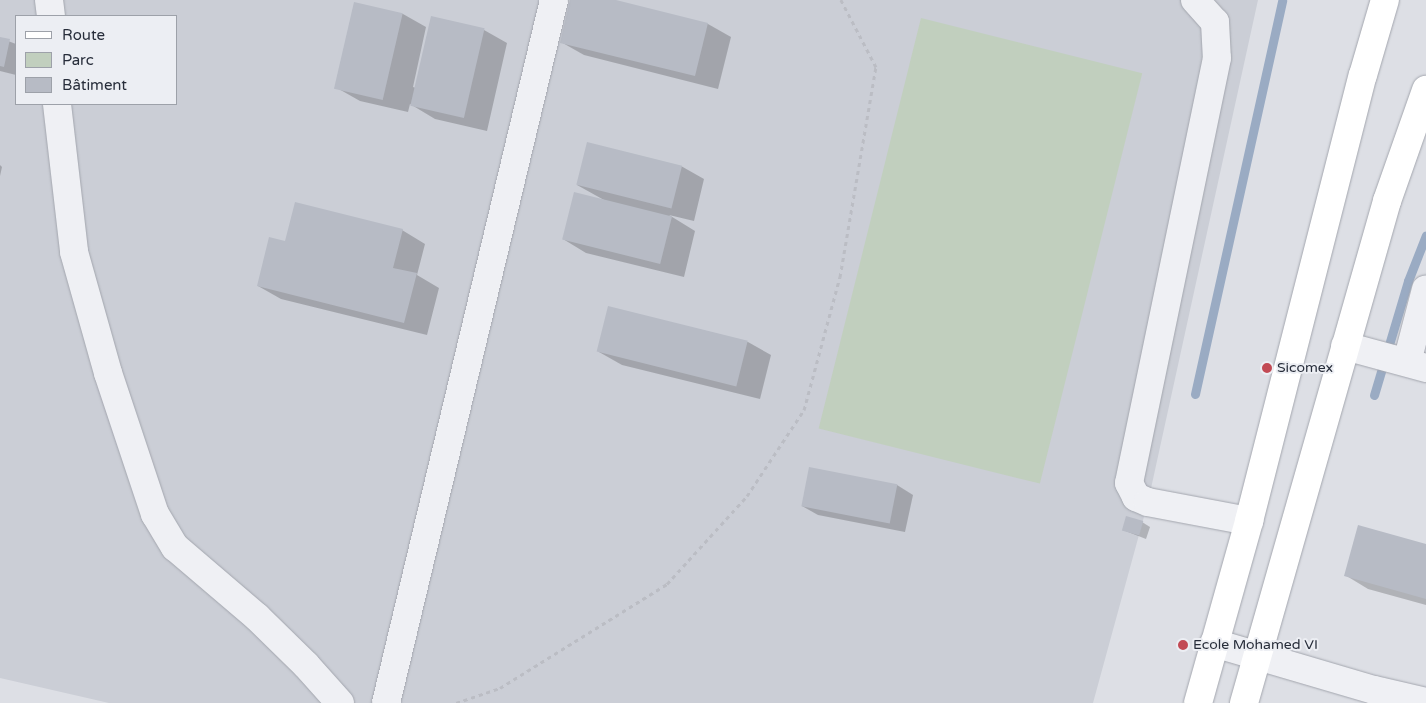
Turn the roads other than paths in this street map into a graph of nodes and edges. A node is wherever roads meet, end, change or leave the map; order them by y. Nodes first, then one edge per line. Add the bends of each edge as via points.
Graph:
1 (49, 0) edge
2 (554, 0) edge
3 (1195, 0) edge
4 (1385, 0) edge
5 (50, 15) edge
6 (1426, 90) edge
7 (57, 105) edge
8 (1426, 289) edge
9 (1355, 349) junction
10 (1411, 364) edge
11 (1248, 521) junction
12 (1214, 643) junction
13 (1257, 655) junction
14 (1426, 702) edge
15 (340, 703) edge
16 (386, 703) edge
17 (1198, 703) edge
18 (1244, 703) edge

1 - 5 street
2 - 16 street
3 - 11 street via 1215,22 1217,58 1129,483 1136,497 1148,502
4 - 11 main road
6 - 9 main road via 1387,201
7 - 15 street via 74,252 108,373 155,514 175,547 256,617
8 - 10 street
9 - 10 street
9 - 13 main road
11 - 12 main road
12 - 13 street
12 - 17 main road
13 - 14 street
13 - 18 main road

